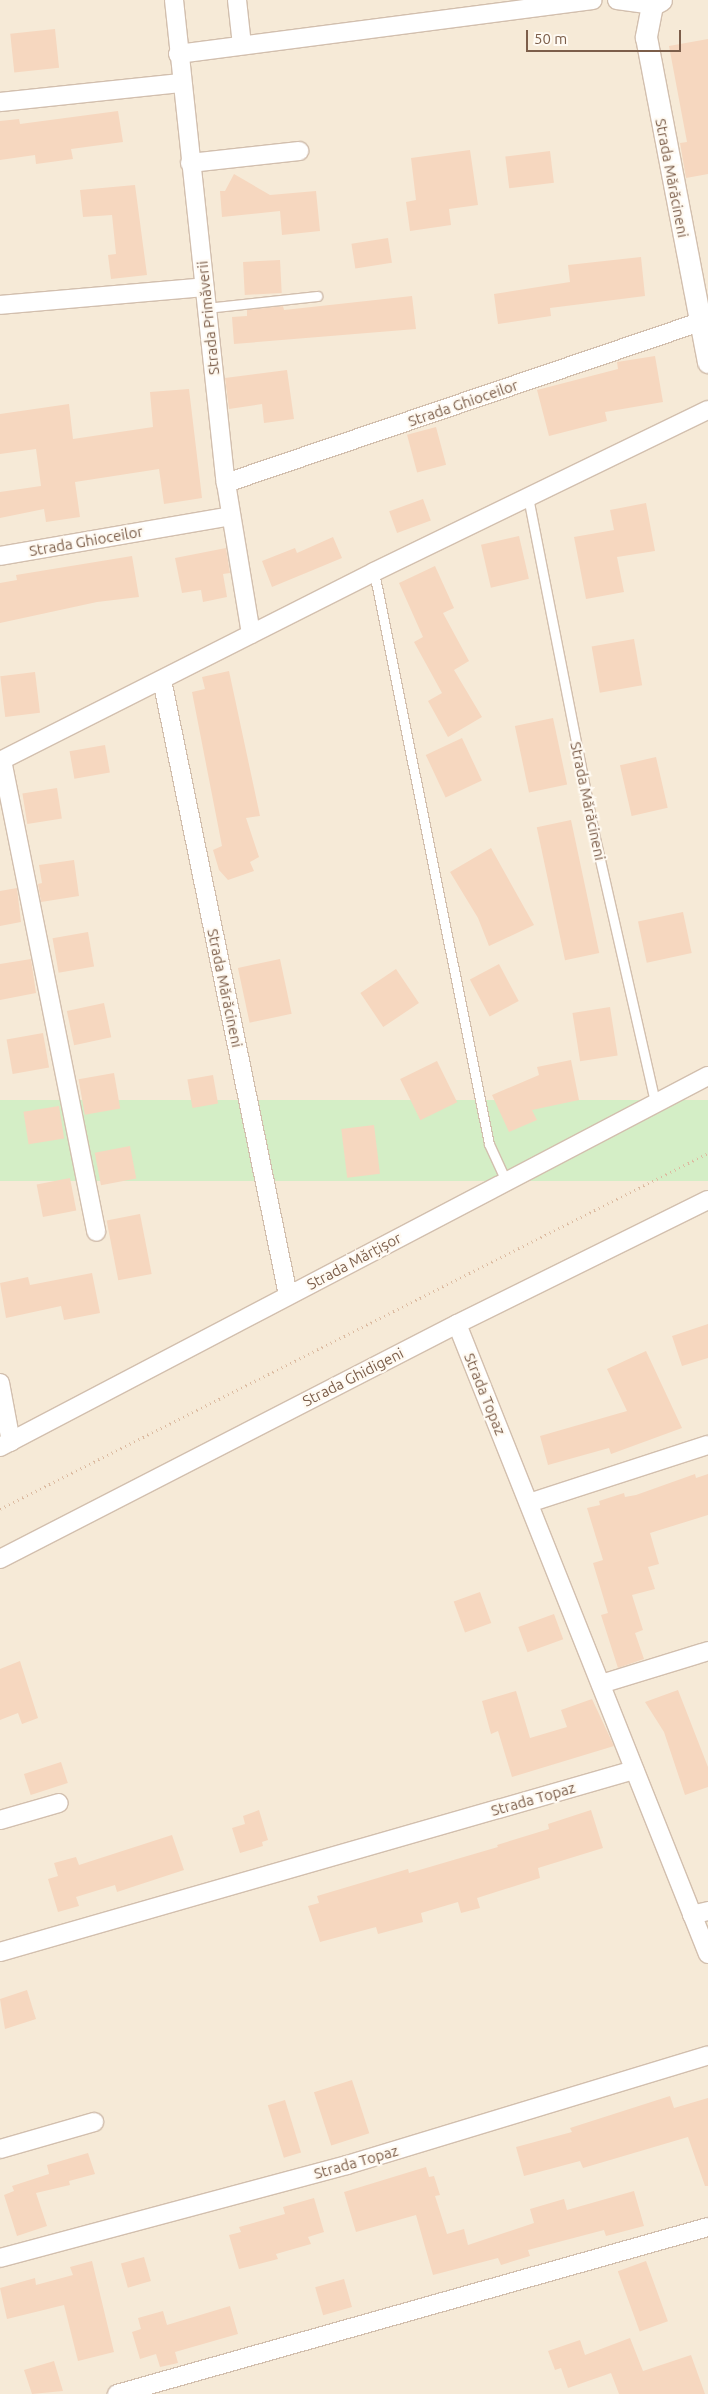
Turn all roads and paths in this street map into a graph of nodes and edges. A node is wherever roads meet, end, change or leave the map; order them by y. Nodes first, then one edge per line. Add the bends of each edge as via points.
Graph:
1 (174, 0) edge
2 (237, 0) edge
3 (592, 0) edge
4 (617, 0) edge
5 (657, 3) edge
6 (242, 45) junction
7 (178, 54) junction
8 (181, 83) junction
9 (0, 102) edge
10 (299, 151) dead end
11 (190, 163) junction
12 (204, 287) junction
13 (317, 296) dead end
14 (0, 305) edge
15 (206, 308) junction
16 (700, 322) junction
17 (708, 362) edge
18 (708, 410) edge
19 (226, 483) junction
20 (528, 497) junction
21 (231, 516) junction
22 (0, 556) edge
23 (374, 572) junction
24 (251, 634) junction
25 (162, 680) junction
26 (1, 761) edge
27 (708, 1076) edge
28 (655, 1103) junction
29 (708, 1152) edge
30 (506, 1181) junction
31 (708, 1200) edge
32 (96, 1232) dead end
33 (288, 1295) junction
34 (457, 1324) junction
35 (0, 1383) edge
36 (6, 1444) edge
37 (708, 1445) edge
38 (529, 1503) junction
39 (0, 1509) edge
40 (0, 1559) edge
41 (708, 1651) edge
42 (601, 1684) junction
43 (634, 1770) junction
44 (59, 1803) dead end
45 (0, 1820) edge
46 (700, 1913) edge
47 (0, 1952) edge
48 (708, 1954) edge
49 (708, 2055) edge
50 (94, 2122) dead end
51 (0, 2149) edge
52 (708, 2227) edge
53 (0, 2258) edge
54 (117, 2394) edge

1 - 7 street, Strada Primăverii
2 - 6 street
3 - 6 street
4 - 5 street
5 - 16 street, Strada Mărăcineni via 646,37
6 - 7 street
7 - 8 street, Strada Primăverii
8 - 9 street
8 - 11 street, Strada Primăverii
10 - 11 street
11 - 12 street, Strada Primăverii
12 - 14 street
12 - 15 street, Strada Primăverii
13 - 15 lane
15 - 19 street, Strada Primăverii
16 - 17 street, Strada Mărăcineni
16 - 19 street, Strada Ghioceilor
18 - 20 street
19 - 21 street, Strada Primăverii
20 - 23 street
20 - 28 lane, Strada Mărăcineni via 593,829
21 - 22 street, Strada Ghioceilor
21 - 24 street, Strada Primăverii
23 - 24 street
23 - 30 lane via 489,1144
24 - 25 street
25 - 26 street
25 - 33 street, Strada Mărăcineni
26 - 32 street
27 - 28 street, Strada Mărțișor
28 - 30 street, Strada Mărțișor
29 - 39 path
30 - 33 street, Strada Mărțișor
31 - 34 street, Strada Ghidigeni
33 - 36 street, Strada Mărțișor
34 - 38 street, Strada Topaz
34 - 40 street, Strada Ghidigeni
35 - 36 street
37 - 38 street
38 - 42 street, Strada Topaz
41 - 42 street
42 - 43 street, Strada Topaz
43 - 46 street, Strada Topaz
43 - 47 street, Strada Topaz
44 - 45 street
46 - 48 street, Strada Topaz
49 - 53 street, Strada Topaz via 347,2165
50 - 51 street
52 - 54 street

